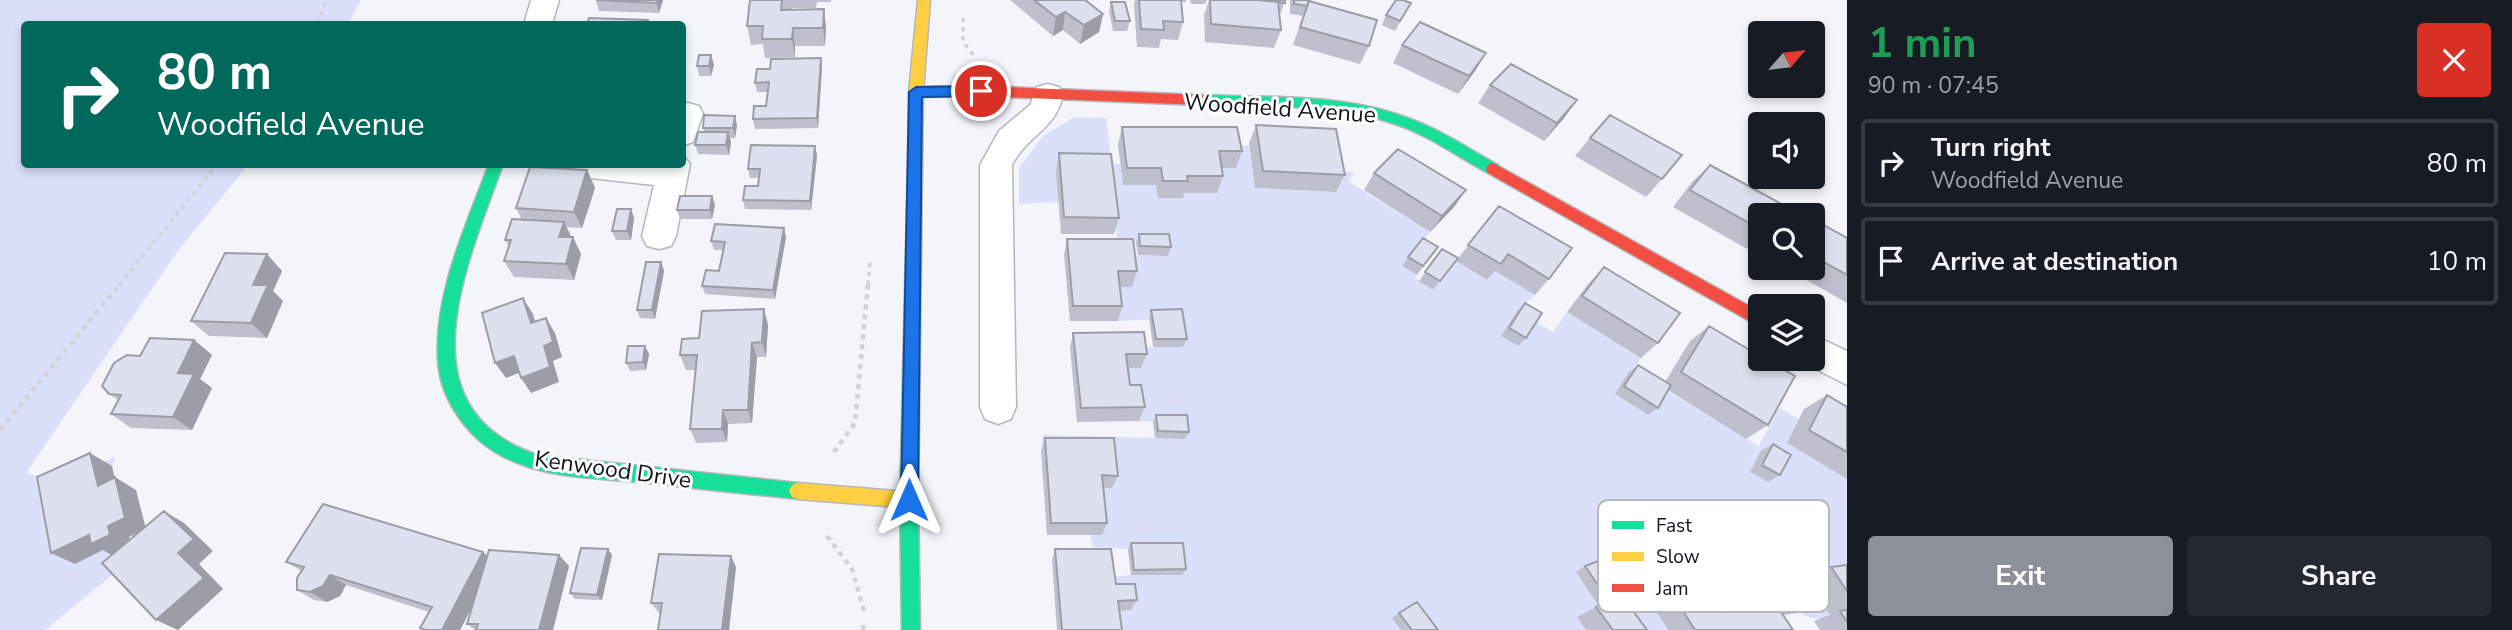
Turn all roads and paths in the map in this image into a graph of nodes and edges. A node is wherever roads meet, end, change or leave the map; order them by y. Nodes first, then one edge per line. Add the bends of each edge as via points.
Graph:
1 (326, 0) edge
2 (545, 0) edge
3 (923, 0) edge
4 (963, 6) dead end
5 (319, 21) edge
6 (539, 21) edge
7 (916, 92) junction
8 (1032, 94) junction
9 (215, 168) edge
10 (495, 168) edge
11 (653, 168) edge
12 (673, 169) edge
13 (659, 236) dead end
14 (1748, 313) edge
15 (1825, 357) edge
16 (1847, 369) edge
17 (998, 407) dead end
18 (0, 430) edge
19 (909, 500) junction
20 (825, 533) dead end
21 (863, 630) edge
22 (911, 630) edge

1 - 5 path
2 - 6 street
3 - 7 street
4 - 8 path via 963,42 983,66 1014,72
7 - 8 street, Woodfield Avenue
7 - 19 street
8 - 14 street, Woodfield Avenue via 1286,104 1395,118
8 - 17 street via 1044,111 1010,139 996,165
9 - 18 path
10 - 19 street, Kenwood Drive via 444,340 449,385 475,426 502,446 538,463
11 - 12 street
12 - 13 street
15 - 16 street
19 - 22 street
20 - 21 path via 852,569 864,609

